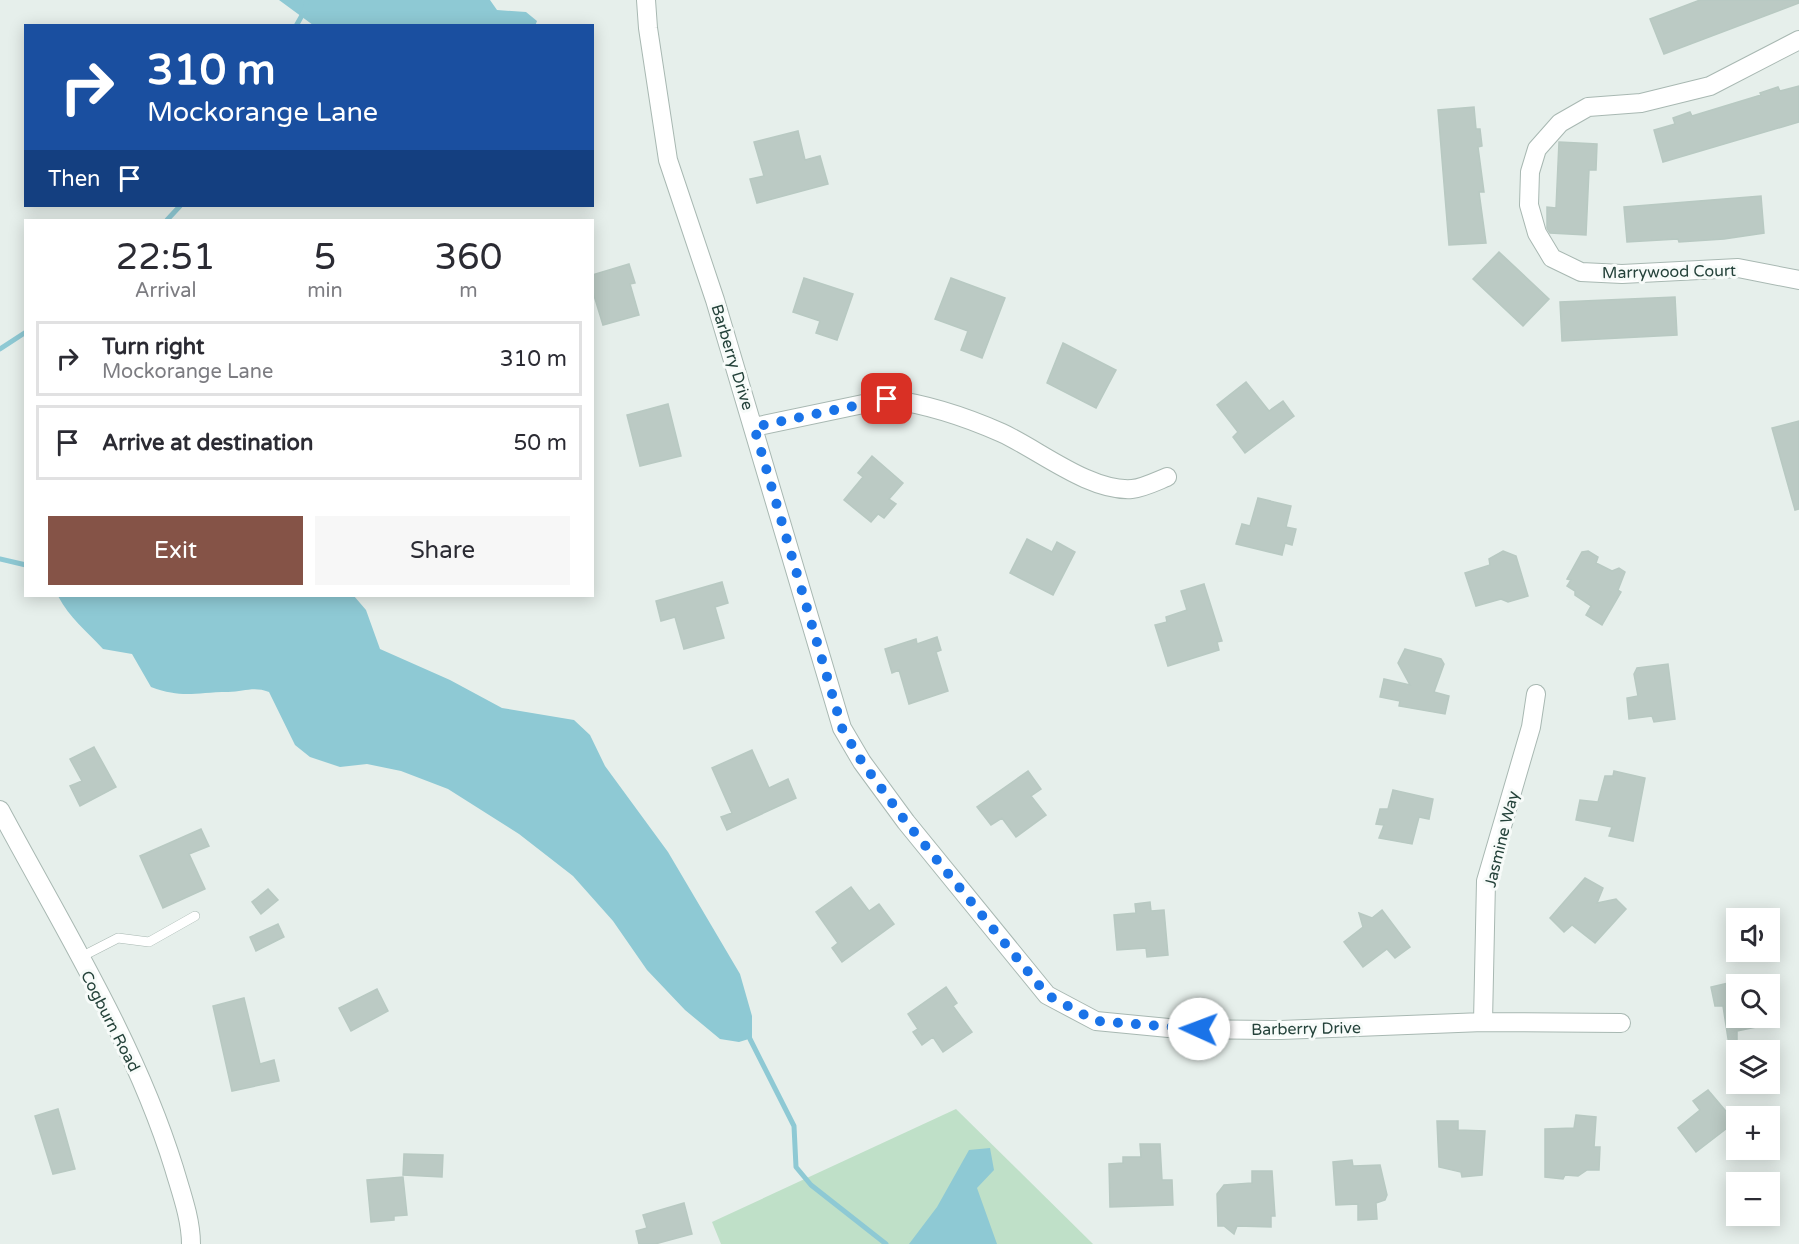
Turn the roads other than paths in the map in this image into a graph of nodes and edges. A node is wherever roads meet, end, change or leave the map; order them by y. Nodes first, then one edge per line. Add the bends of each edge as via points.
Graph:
1 (646, 0) edge
2 (1799, 40) edge
3 (1799, 280) edge
4 (754, 427) junction
5 (1167, 477) dead end
6 (1536, 694) dead end
7 (0, 810) edge
8 (195, 916) dead end
9 (79, 958) junction
10 (1483, 1022) junction
11 (1621, 1023) dead end
12 (191, 1244) edge

1 - 4 street, Barberry Drive via 668,160
2 - 3 street, Marrywood Court via 1710,86 1641,103 1588,107 1560,123 1537,149 1530,172 1529,206 1537,233 1552,258 1581,272 1622,274 1738,268
4 - 5 street via 887,399 932,408 1001,433 1091,482 1132,489
4 - 10 street, Barberry Drive via 842,728 906,822 1047,995 1096,1021 1179,1029 1326,1029
6 - 10 street, Jasmine Way via 1531,727 1486,881
7 - 9 street, Cogburn Road
8 - 9 lane via 149,942 118,938
9 - 12 street, Cogburn Road via 149,1098 180,1189
10 - 11 street, Barberry Drive

